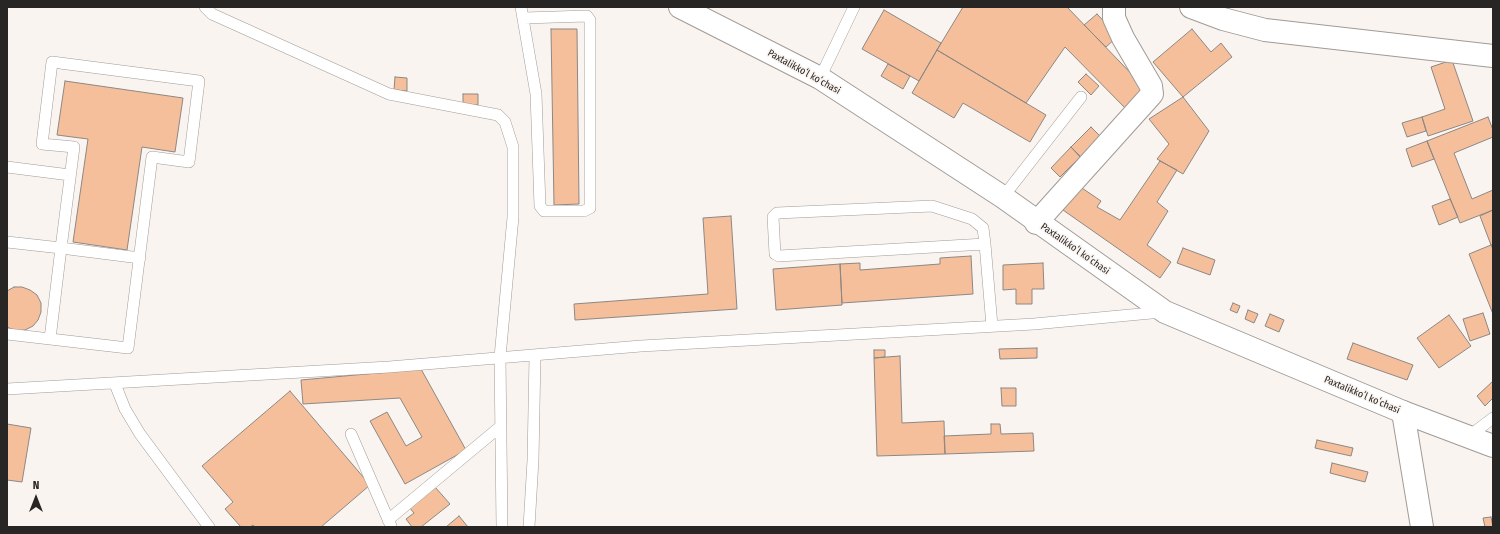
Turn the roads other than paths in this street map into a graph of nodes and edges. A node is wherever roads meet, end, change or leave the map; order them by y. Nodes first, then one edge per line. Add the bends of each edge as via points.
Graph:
1 (205, 7) edge
2 (680, 7) edge
3 (854, 7) edge
4 (1114, 7) edge
5 (1191, 7) edge
6 (523, 12) edge
7 (1493, 56) edge
8 (820, 78) junction
9 (1082, 97) dead end
10 (7, 167) edge
11 (70, 174) junction
12 (1002, 197) junction
13 (1036, 222) junction
14 (7, 242) edge
15 (985, 244) junction
16 (61, 248) junction
17 (140, 258) junction
18 (1164, 312) junction
19 (992, 326) junction
20 (7, 334) edge
21 (50, 339) junction
22 (535, 356) junction
23 (500, 357) junction
24 (115, 384) junction
25 (7, 389) edge
26 (1403, 412) junction
27 (1493, 418) edge
28 (501, 426) junction
29 (351, 434) dead end
30 (1468, 438) junction
31 (1493, 446) edge
32 (390, 524) edge
33 (209, 527) edge
34 (502, 527) edge
35 (529, 527) edge
36 (1422, 527) edge

1 - 23 lane via 212,14 389,94 498,115 505,122 513,147 513,217
2 - 8 street, Paxtalikkoʻl koʻchasi
3 - 8 lane
4 - 13 street via 1114,18 1151,86 1152,94
5 - 7 street via 1264,30
6 - 6 lane via 536,94 540,206 544,211 584,211 590,208 590,20 587,16
8 - 12 street, Paxtalikkoʻl koʻchasi
9 - 12 lane
10 - 11 lane
11 - 16 lane
11 - 17 lane via 74,147 42,144 52,62 199,81 189,162 152,157
12 - 13 street, Paxtalikkoʻl koʻchasi
13 - 18 street, Paxtalikkoʻl koʻchasi
14 - 16 lane
15 - 15 lane via 983,228 972,219 932,206 777,213 773,217 775,254 779,256
15 - 19 lane
16 - 17 lane
16 - 21 lane
17 - 21 lane via 128,348
18 - 19 lane
18 - 26 street, Paxtalikkoʻl koʻchasi
19 - 22 lane via 649,346
20 - 21 lane
22 - 23 lane
22 - 35 lane
23 - 24 lane
23 - 28 lane
24 - 25 lane
24 - 33 lane via 125,409 140,434
26 - 30 street, Paxtalikkoʻl koʻchasi
26 - 36 street
27 - 30 lane
28 - 32 lane
28 - 34 lane
29 - 32 lane
30 - 31 street, Paxtalikkoʻl koʻchasi

